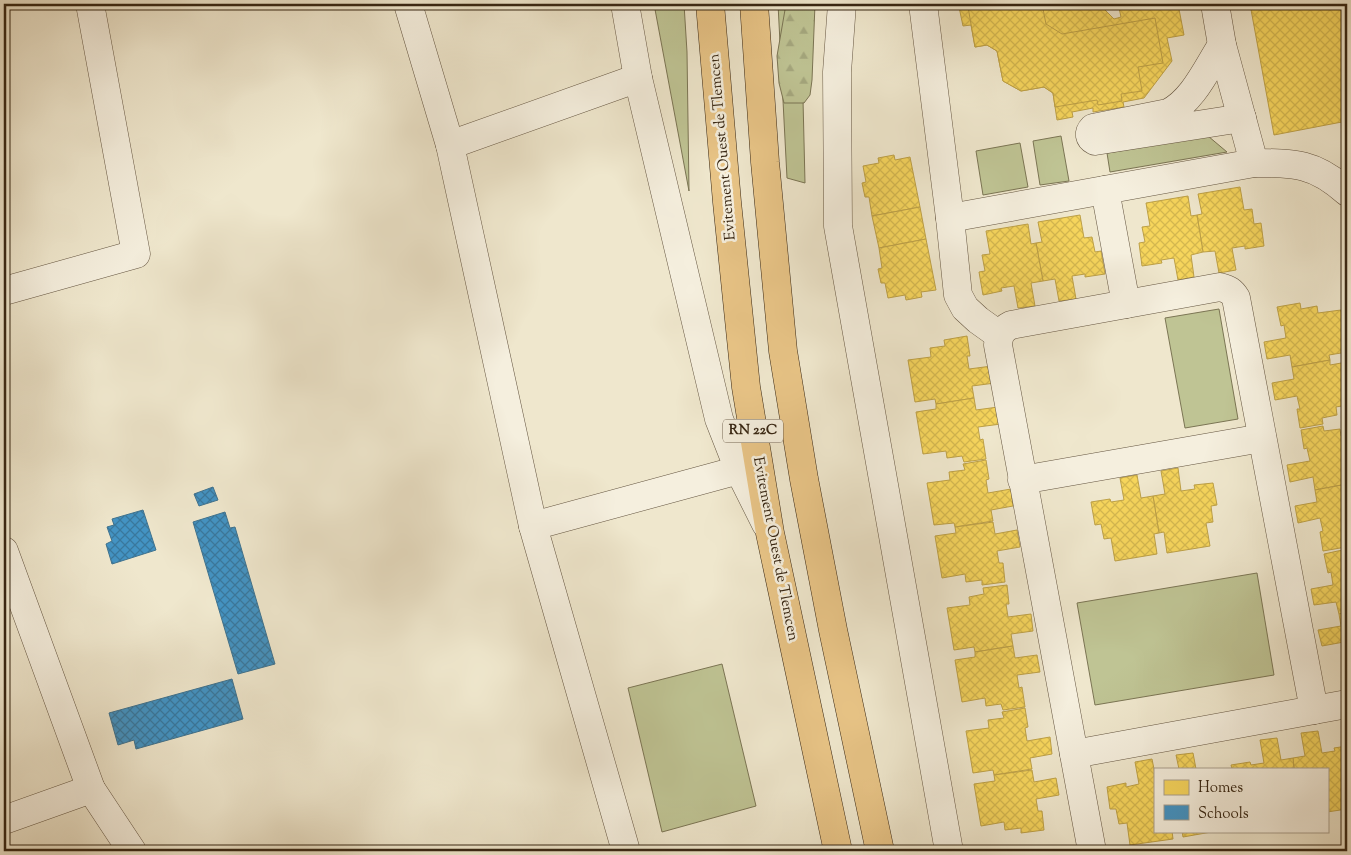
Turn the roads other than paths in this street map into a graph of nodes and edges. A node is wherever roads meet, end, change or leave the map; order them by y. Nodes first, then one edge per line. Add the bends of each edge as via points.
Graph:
1 (90, 4) edge
2 (408, 4) edge
3 (625, 4) edge
4 (710, 4) edge
5 (754, 4) edge
6 (842, 4) edge
7 (923, 4) edge
8 (1215, 4) edge
9 (1222, 45) junction
10 (638, 78) junction
11 (1242, 118) junction
12 (450, 146) junction
13 (1254, 163) junction
14 (1105, 190) junction
15 (1347, 192) edge
16 (950, 218) junction
17 (4, 291) edge
18 (1126, 304) junction
19 (999, 335) junction
20 (1262, 438) junction
21 (739, 470) junction
22 (1022, 480) junction
23 (533, 526) junction
24 (770, 533) junction
25 (4, 551) edge
26 (1347, 704) edge
27 (1314, 710) junction
28 (1074, 754) junction
29 (91, 789) junction
30 (4, 820) edge
31 (132, 851) edge
32 (626, 851) edge
33 (838, 851) edge
34 (880, 851) edge
35 (950, 851) edge
36 (1092, 851) edge

1 - 17 street via 136,254
2 - 12 street
3 - 10 street
4 - 24 highway, Evitement Ouest de Tlemcen / RN 22C via 746,387
5 - 34 highway, RN 22C via 783,351 805,489
6 - 35 street via 837,72 838,226
7 - 16 street
8 - 9 street
9 - 11 street
9 - 11 street via 1186,102 1177,109 1093,128 1091,139 1095,141
10 - 12 street
10 - 21 street via 719,419
11 - 13 street
12 - 23 street
13 - 14 street
13 - 15 street via 1290,163 1313,169 1334,180
14 - 16 street
14 - 18 street
16 - 19 street via 958,295 965,308
18 - 19 street via 1011,325
18 - 20 street via 1220,287 1232,292 1236,298
19 - 22 street via 998,345
20 - 22 street
20 - 27 street
21 - 23 street
21 - 24 street
22 - 28 street
23 - 32 street
24 - 33 highway, Evitement Ouest de Tlemcen / RN 22C
25 - 29 street
26 - 27 street
27 - 28 street
28 - 36 street
29 - 30 street
29 - 31 street

